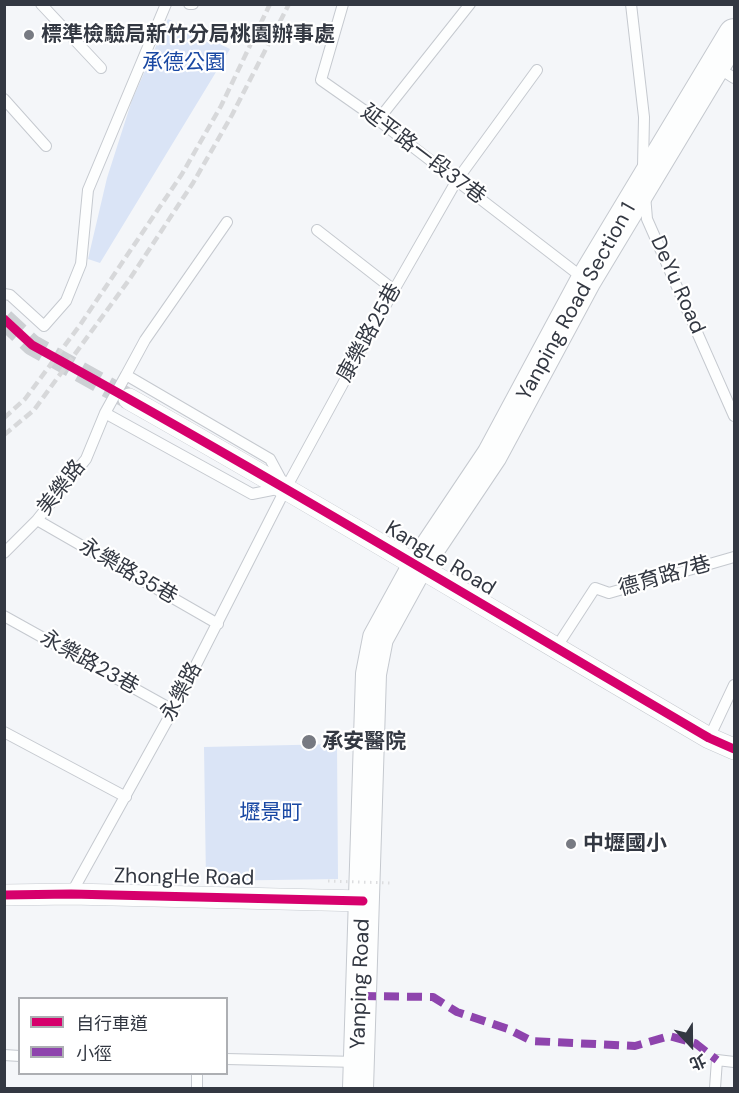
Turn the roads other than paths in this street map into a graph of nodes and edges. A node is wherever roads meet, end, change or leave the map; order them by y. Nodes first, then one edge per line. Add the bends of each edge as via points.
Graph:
1 (41, 4) edge
2 (166, 4) edge
3 (343, 4) edge
4 (630, 4) edge
5 (468, 7) edge
6 (735, 34) edge
7 (101, 68) dead end
8 (537, 70) dead end
9 (725, 72) edge
10 (4, 99) edge
11 (378, 120) junction
12 (45, 146) dead end
13 (457, 180) junction
14 (644, 183) junction
15 (227, 222) dead end
16 (317, 230) dead end
17 (586, 280) junction
18 (394, 290) junction
19 (4, 294) edge
20 (126, 375) junction
21 (129, 399) tunnel mouth
22 (105, 413) junction
23 (735, 416) edge
24 (286, 488) junction
25 (37, 520) junction
26 (4, 553) edge
27 (735, 557) edge
28 (417, 567) junction
29 (4, 616) edge
30 (218, 624) junction
31 (556, 648) junction
32 (735, 686) edge
33 (173, 710) junction
34 (4, 732) edge
35 (709, 738) junction
36 (735, 749) edge
37 (126, 797) junction
38 (71, 894) junction
39 (4, 895) edge
40 (363, 901) junction
41 (228, 1059) edge
42 (735, 1062) edge
43 (358, 1075) edge
44 (716, 1089) edge

1 - 7 lane
2 - 19 lane via 88,190 81,264 66,301 44,326
3 - 11 lane, 延平路一段37巷 via 321,80
4 - 14 lane, DeYu Road via 644,117
5 - 11 lane
6 - 9 main road, Yanping Road Section 1
8 - 13 lane, 康樂路25巷
9 - 14 main road, Yanping Road Section 1
10 - 12 lane
11 - 13 lane, 延平路一段37巷
13 - 17 lane, 延平路一段37巷
13 - 18 lane, 康樂路25巷
14 - 17 main road, Yanping Road Section 1
14 - 23 lane, DeYu Road via 647,219
15 - 20 lane, 美樂路 via 145,340
16 - 18 lane
17 - 28 main road, Yanping Road Section 1 via 492,455
18 - 24 lane, 康樂路25巷
20 - 22 lane, 美樂路
20 - 24 lane via 270,459
21 - 24 street, KangLe Road
22 - 24 lane via 252,494
22 - 25 lane, 美樂路 via 86,459
24 - 28 street, KangLe Road
24 - 30 lane, 永樂路
25 - 26 lane, 美樂路
25 - 30 lane, 永樂路35巷
27 - 31 lane, 德育路7巷 via 636,587 609,593 596,588
28 - 31 street, KangLe Road
28 - 40 main road, Yanping Road via 378,638 371,674
29 - 33 lane, 永樂路23巷
30 - 33 lane, 永樂路
31 - 35 street, KangLe Road
32 - 35 lane
33 - 37 lane, 永樂路
34 - 37 lane
35 - 36 street, KangLe Road
37 - 38 lane, 永樂路
38 - 39 street, ZhongHe Road
38 - 40 street, ZhongHe Road
40 - 43 main road, Yanping Road
41 - 43 lane
42 - 44 lane via 717,1060

